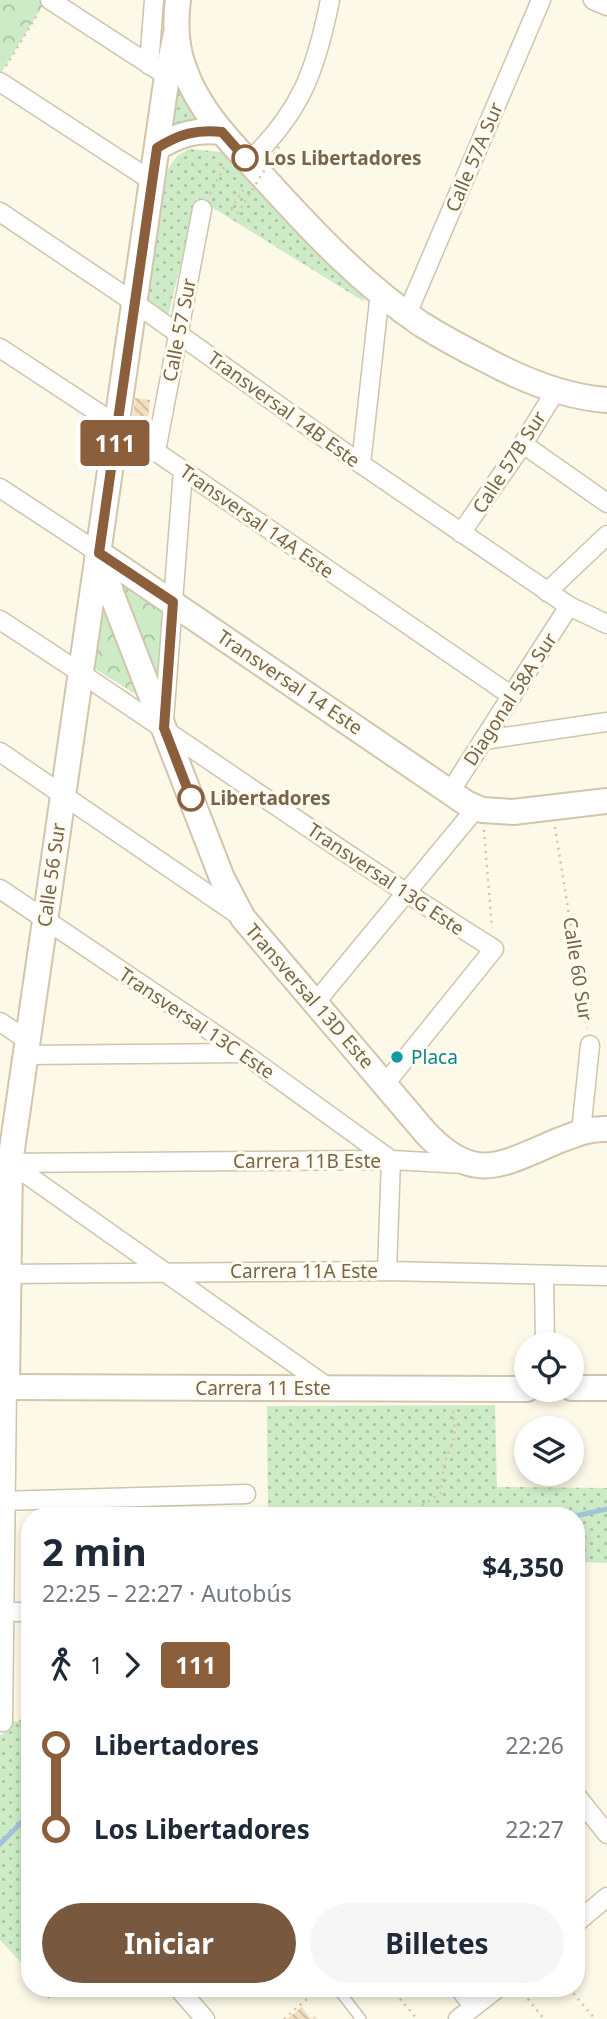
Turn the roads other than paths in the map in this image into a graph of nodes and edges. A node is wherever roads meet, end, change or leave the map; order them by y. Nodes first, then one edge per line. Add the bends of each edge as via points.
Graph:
1 (154, 0) edge
2 (178, 0) edge
3 (330, 0) edge
4 (541, 0) edge
5 (593, 0) edge
6 (45, 5) edge
7 (607, 5) edge
8 (176, 34) junction
9 (158, 71) junction
10 (0, 82) edge
11 (157, 148) junction
12 (240, 153) junction
13 (152, 181) junction
14 (202, 209) road end
15 (0, 212) edge
16 (380, 292) junction
17 (135, 303) junction
18 (407, 314) junction
19 (179, 334) junction
20 (0, 348) edge
21 (556, 390) junction
22 (607, 400) edge
23 (117, 425) junction
24 (523, 444) junction
25 (156, 451) junction
26 (361, 464) junction
27 (183, 470) junction
28 (0, 488) edge
29 (607, 503) edge
30 (461, 533) junction
31 (607, 535) edge
32 (99, 553) junction
33 (547, 592) junction
34 (173, 602) junction
35 (569, 606) junction
36 (0, 620) edge
37 (607, 624) edge
38 (82, 673) junction
39 (512, 696) junction
40 (607, 722) edge
41 (164, 728) junction
42 (484, 740) junction
43 (0, 752) edge
44 (450, 792) junction
45 (63, 795) junction
46 (607, 800) edge
47 (479, 809) junction
48 (0, 889) edge
49 (405, 894) junction
50 (243, 918) junction
51 (45, 919) junction
52 (315, 1003) junction
53 (0, 1023) edge
54 (590, 1045) road end
55 (26, 1048) junction
56 (243, 1053) junction
57 (386, 1084) junction
58 (8, 1121) edge
59 (607, 1129) edge
60 (581, 1132) junction
61 (391, 1160) junction
62 (3, 1161) edge
63 (465, 1164) junction
64 (387, 1271) junction
65 (164, 1272) junction
66 (4, 1274) edge
67 (544, 1275) junction
68 (607, 1276) edge
69 (545, 1332) edge
70 (4, 1387) edge
71 (329, 1388) junction
72 (584, 1388) edge
73 (607, 1388) edge
74 (514, 1389) edge
75 (246, 1494) dead end
76 (3, 1501) edge
77 (2, 1612) edge
78 (21, 1612) edge
79 (2, 1722) edge
80 (585, 1806) edge
81 (607, 1834) edge
82 (607, 1897) edge
83 (585, 1915) edge
84 (186, 1997) edge
85 (344, 1997) edge
86 (466, 1997) edge
87 (486, 1997) edge
88 (473, 2006) junction
89 (205, 2019) edge
90 (361, 2019) edge
91 (458, 2019) edge

1 - 9 street, Calle 56 Sur
2 - 8 street
3 - 12 street via 312,72 299,99 271,139
4 - 18 street, Calle 57A Sur
5 - 7 street
6 - 9 street
8 - 9 street, Calle 56 Sur
8 - 12 street via 188,79 206,111
9 - 11 street, Calle 56 Sur
10 - 13 street
11 - 12 street via 188,132 205,130
11 - 13 street, Calle 56 Sur
12 - 16 street via 339,258
13 - 17 street, Calle 56 Sur
14 - 19 street, Calle 57 Sur
15 - 17 street, Transversal 14B Este
16 - 18 street
16 - 26 street
17 - 19 street, Transversal 14B Este
17 - 23 street, Calle 56 Sur
18 - 21 street via 497,366
19 - 25 street, Calle 57 Sur
19 - 26 street, Transversal 14B Este
20 - 23 street, Transversal 14A Este
21 - 22 street
21 - 24 street, Calle 57B Sur
23 - 25 street, Transversal 14A Este
23 - 32 street, Calle 56 Sur
24 - 29 street
24 - 30 street, Calle 57B Sur
25 - 27 street, Transversal 14A Este
26 - 30 street, Transversal 14B Este
27 - 34 street
27 - 39 street, Transversal 14A Este
28 - 32 street
30 - 33 street, Transversal 14B Este
31 - 33 street
32 - 34 street, Transversal 14 Este
32 - 38 street, Calle 56 Sur
32 - 41 street
33 - 35 street, Transversal 14B Este
34 - 41 street
34 - 44 street, Transversal 14 Este
35 - 37 street, Transversal 14B Este
35 - 39 street, Diagonal 58A Sur
36 - 38 street, Transversal 13G Este
38 - 41 street, Transversal 13G Este
38 - 45 street, Calle 56 Sur
39 - 42 street, Diagonal 58A Sur
40 - 42 street
41 - 49 street, Transversal 13G Este
41 - 50 street via 222,878
42 - 44 street, Diagonal 58A Sur
43 - 45 street, Transversal 13D Este
44 - 47 street, Transversal 14 Este
45 - 50 street, Transversal 13D Este
45 - 51 street, Calle 56 Sur
46 - 47 street via 513,812
47 - 49 street
48 - 51 street, Transversal 13C Este
49 - 52 street
49 - 57 street, Transversal 13G Este via 494,949
50 - 52 street, Transversal 13D Este
51 - 55 street, Calle 56 Sur
51 - 56 street, Transversal 13C Este
52 - 57 street, Transversal 13D Este
53 - 55 street
54 - 60 street, Calle 60 Sur
55 - 56 street
55 - 58 street, Calle 56 Sur
56 - 61 street, Transversal 13C Este
57 - 63 street, Transversal 13D Este via 440,1148
58 - 62 street, Calle 56 Sur
59 - 60 street, Carrera 11B Este
60 - 63 street, Carrera 11B Este via 506,1163
61 - 62 street, Carrera 11B Este
61 - 63 street, Carrera 11B Este
61 - 64 street
62 - 65 street
62 - 66 street, Calle 56 Sur
64 - 65 street, Carrera 11A Este
64 - 67 street, Carrera 11A Este
65 - 66 street, Carrera 11A Este
65 - 71 street
66 - 70 street, Calle 56 Sur
67 - 68 street, Carrera 11A Este
67 - 69 street
70 - 71 street, Carrera 11 Este
70 - 76 street, Calle 56 Sur
71 - 74 street, Carrera 11 Este
72 - 73 street
75 - 76 street
76 - 77 street, Calle 56 Sur
77 - 78 street
77 - 79 street, Calle 56 Sur
80 - 81 street
82 - 83 street
84 - 89 street
85 - 90 lane
86 - 88 street
87 - 88 street
88 - 91 street

